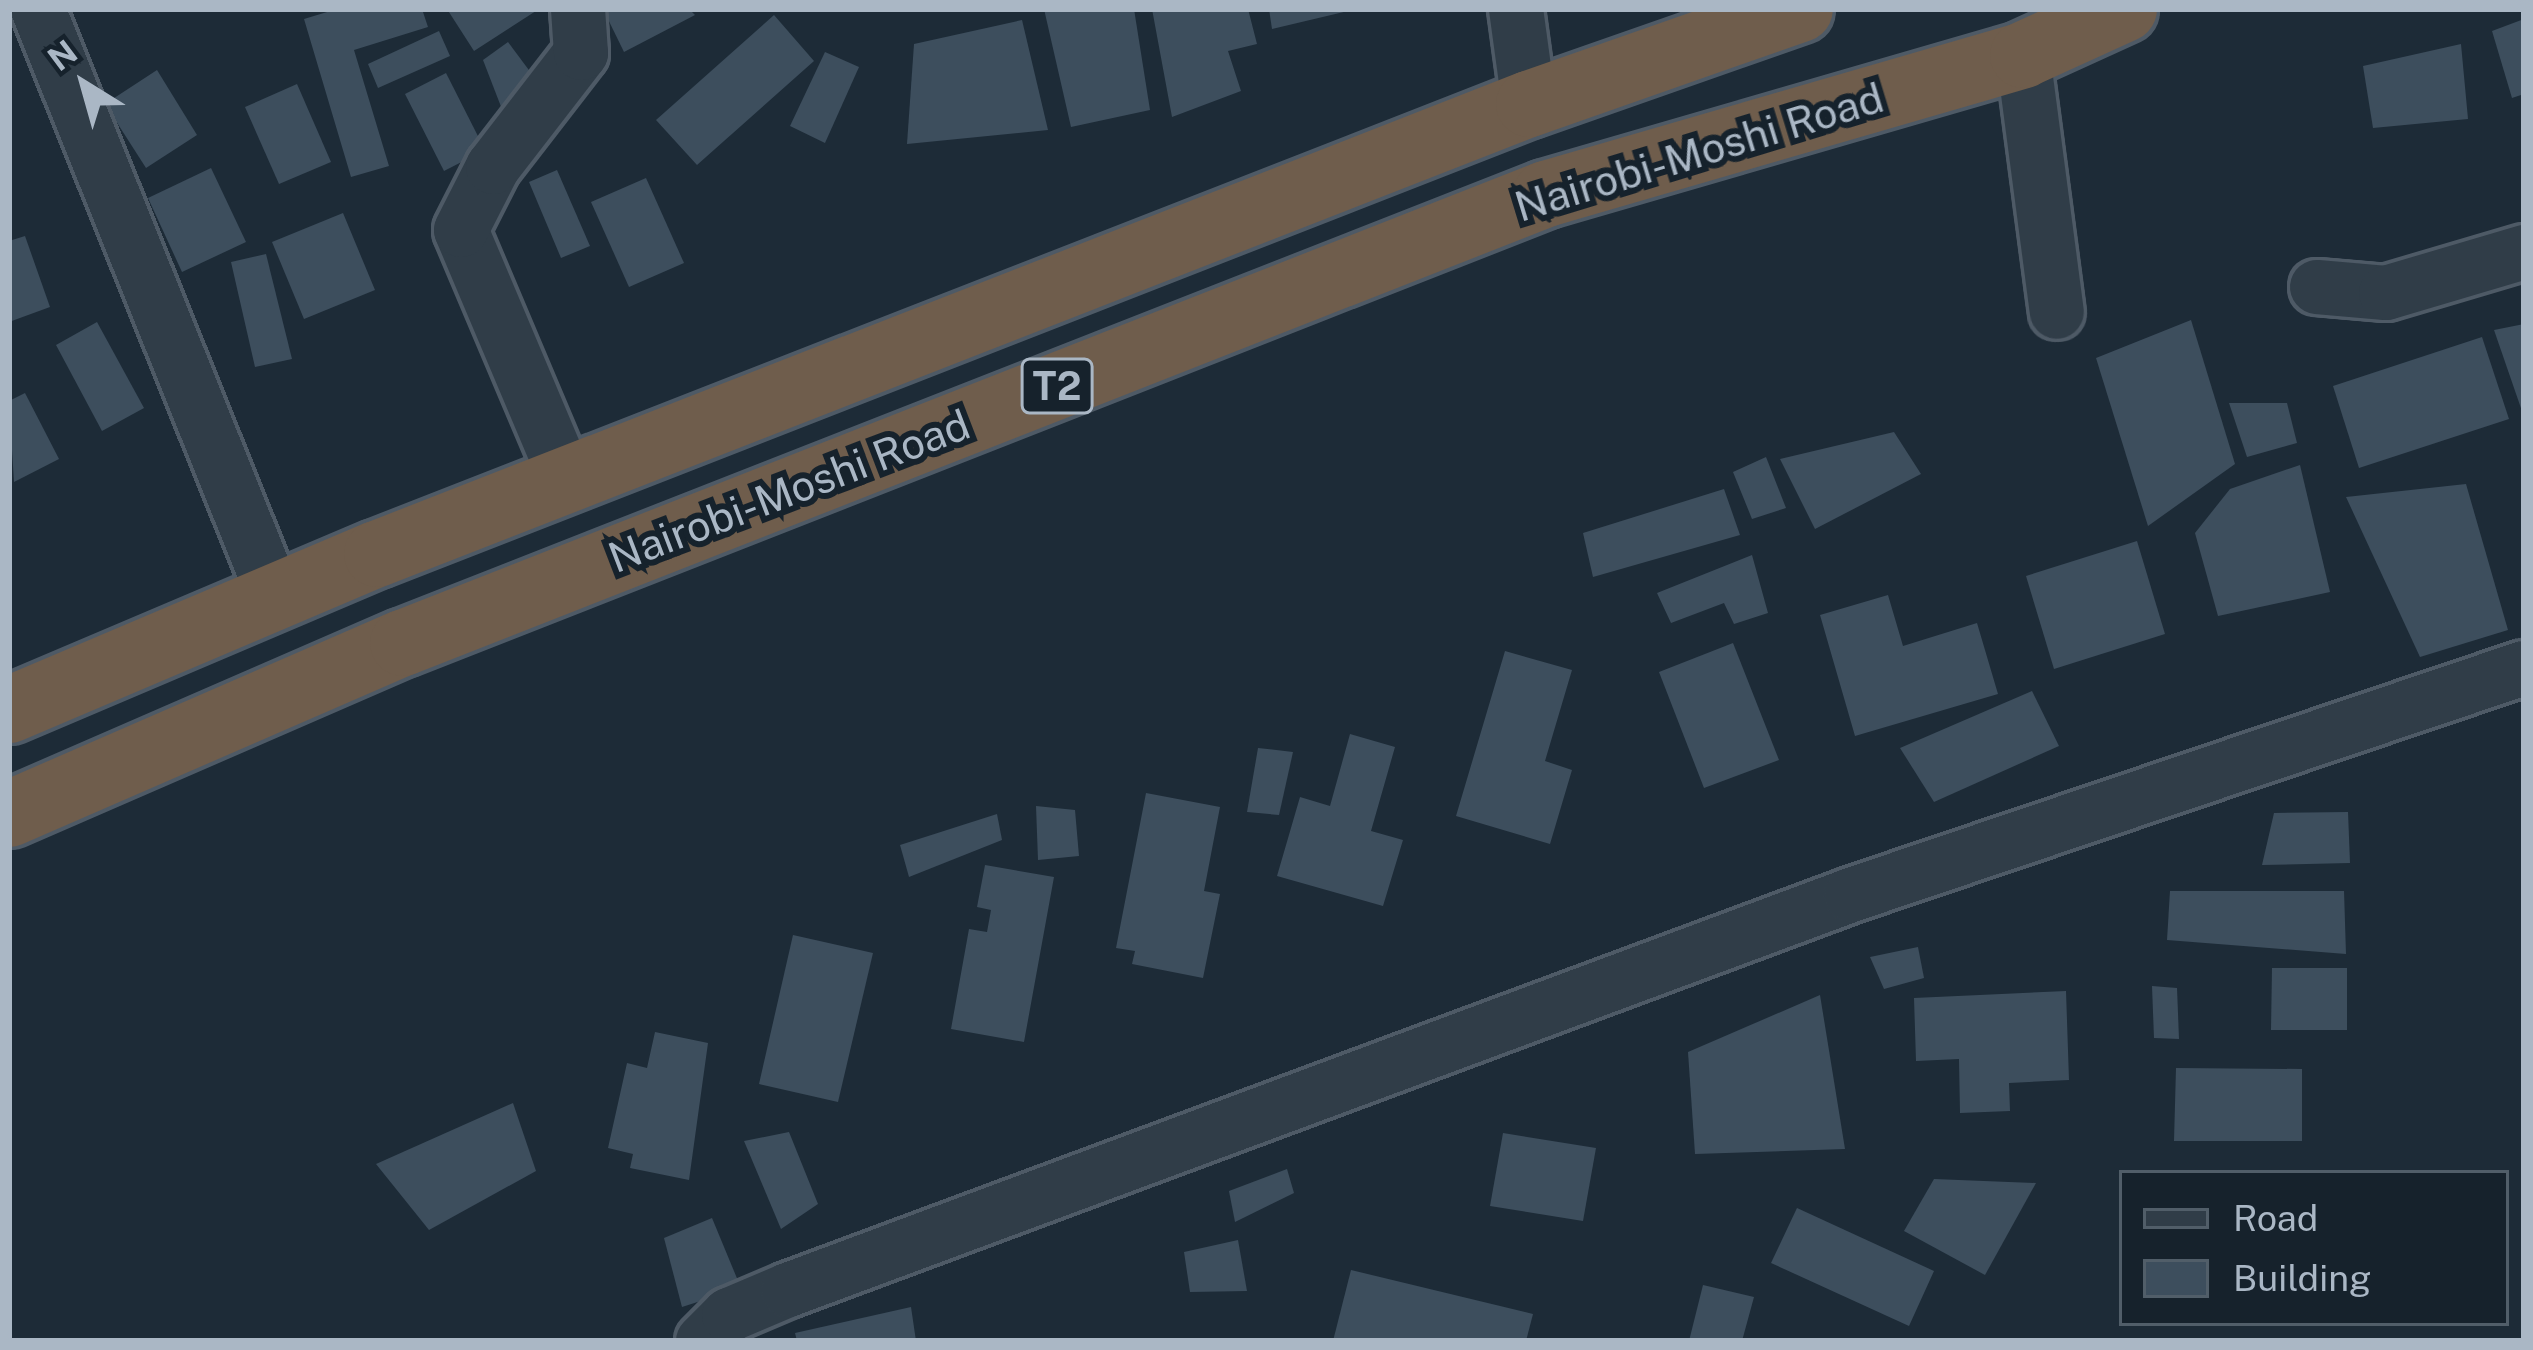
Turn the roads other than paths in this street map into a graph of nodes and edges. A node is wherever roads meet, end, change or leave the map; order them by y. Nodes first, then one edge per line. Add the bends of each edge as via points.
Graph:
1 (38, 9) edge
2 (578, 9) edge
3 (1516, 9) edge
4 (1800, 9) edge
5 (2124, 9) edge
6 (2023, 55) junction
7 (1529, 104) junction
8 (2524, 252) edge
9 (2317, 287) dead end
10 (2056, 312) dead end
11 (567, 481) junction
12 (275, 598) junction
13 (2524, 668) edge
14 (9, 710) edge
15 (9, 814) edge
16 (703, 1341) edge

1 - 12 street
2 - 11 street via 581,53 493,167 461,230
3 - 7 street
4 - 7 highway, T2
5 - 6 highway, Nairobi-Moshi Road / T2
6 - 10 street
6 - 15 highway, Nairobi-Moshi Road / T2 via 1546,194 403,643
7 - 11 highway, T2
8 - 9 street via 2386,293
11 - 12 highway, T2
12 - 14 highway, T2
13 - 16 street via 1851,895 788,1290 729,1315

